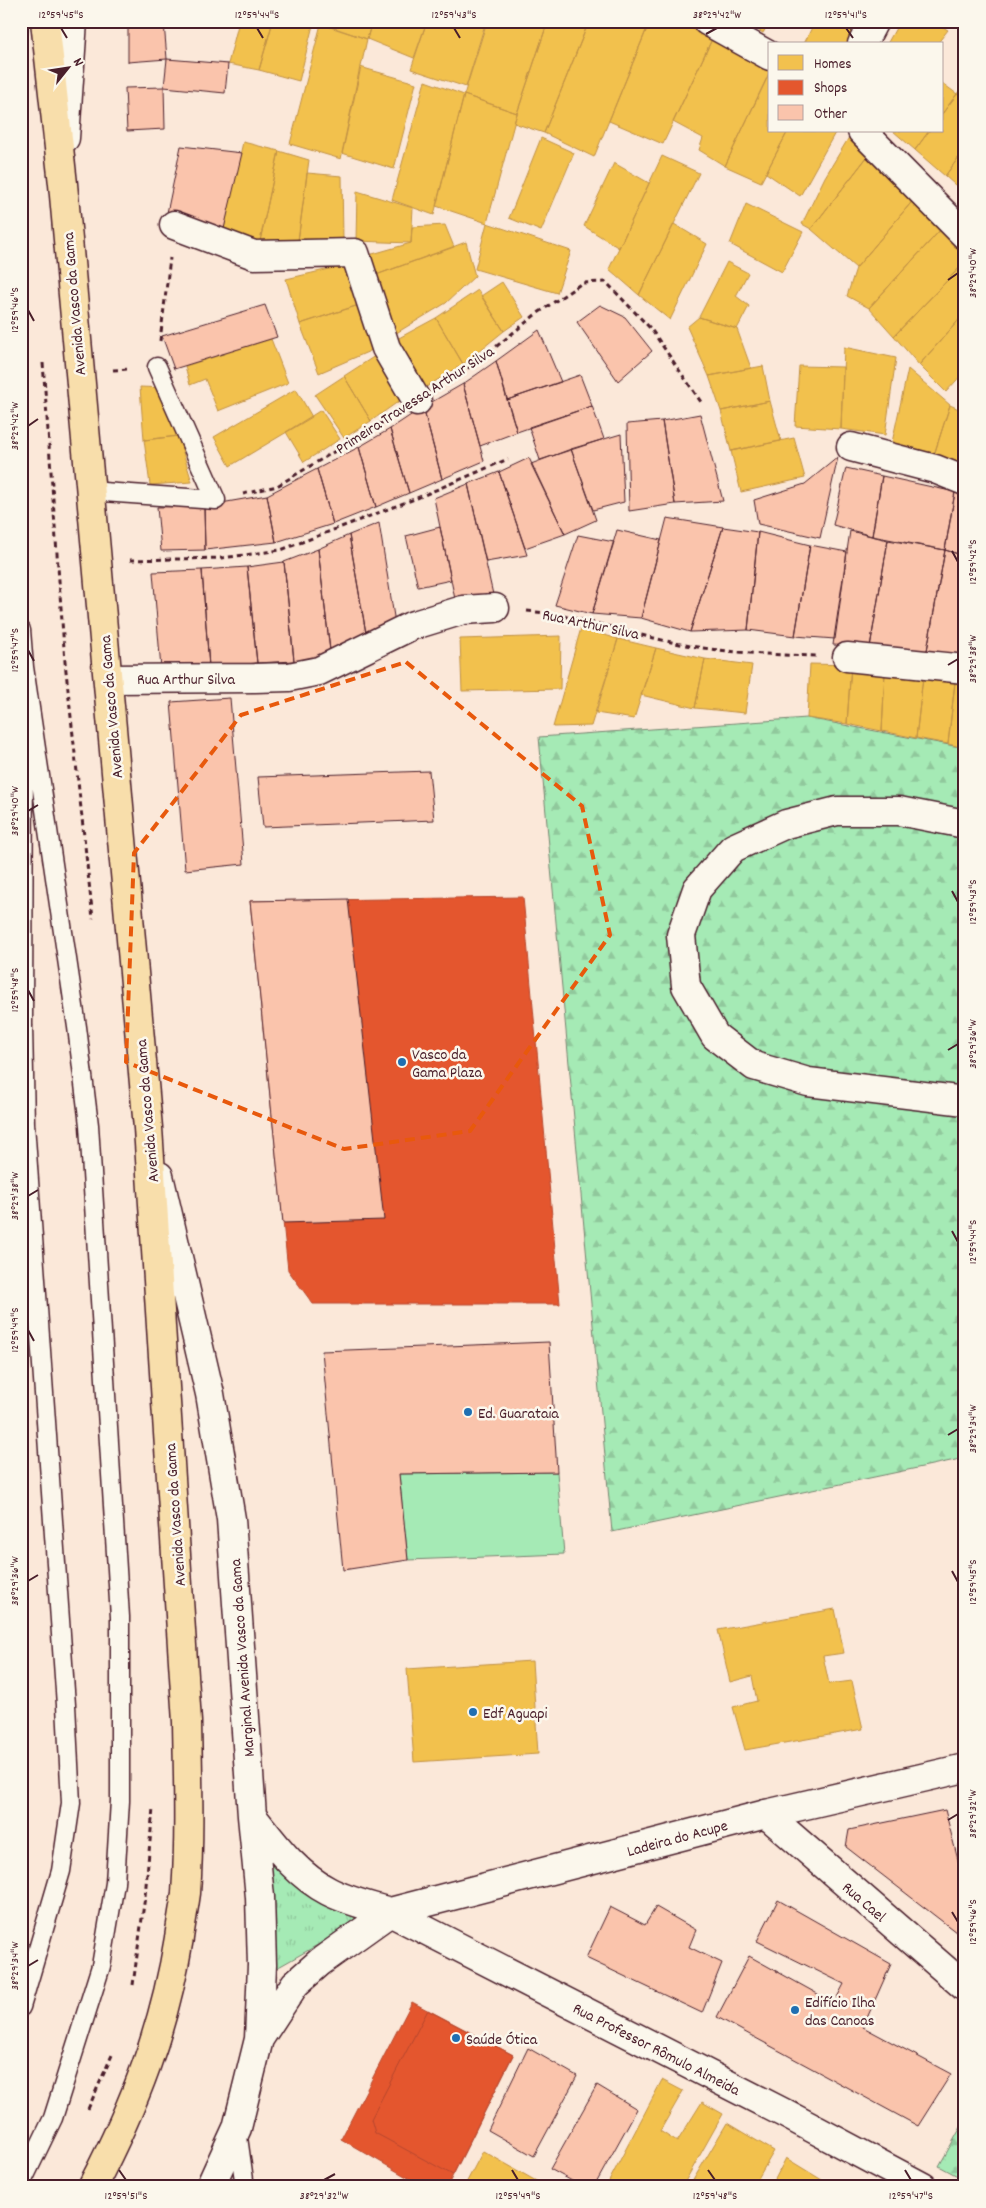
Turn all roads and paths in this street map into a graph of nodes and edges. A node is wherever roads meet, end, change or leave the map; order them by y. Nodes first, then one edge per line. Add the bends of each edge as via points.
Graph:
1 (45, 21) edge
2 (73, 21) edge
3 (706, 21) edge
4 (874, 21) edge
5 (863, 42) edge
6 (768, 55) edge
7 (863, 132) edge
8 (62, 184) junction
9 (174, 225) joint
10 (965, 235) edge
11 (157, 367) junction
12 (79, 373) junction
13 (417, 401) junction
14 (702, 402) dead end
15 (851, 447) dead end
16 (508, 459) dead end
17 (965, 481) edge
18 (89, 491) junction
19 (216, 500) junction
20 (96, 561) junction
21 (494, 608) joint
22 (21, 630) edge
23 (847, 657) joint
24 (24, 667) junction
25 (965, 669) edge
26 (108, 679) junction
27 (965, 824) edge
28 (965, 1102) edge
29 (148, 1128) junction
30 (965, 1768) edge
31 (766, 1814) junction
32 (252, 1816) junction
33 (390, 1912) junction
34 (965, 1987) edge
35 (21, 2007) edge
36 (259, 2039) junction
37 (237, 2128) junction
38 (21, 2184) edge
39 (92, 2187) edge
40 (210, 2187) edge
41 (245, 2187) edge
42 (924, 2187) edge

1 - 8 main road, Avenida Vasco da Gama
2 - 8 street
3 - 6 street
4 - 5 street
7 - 10 street
8 - 12 main road, Avenida Vasco da Gama
9 - 11 path
9 - 13 street via 254,254 355,253 386,348
11 - 12 path
11 - 19 lane
12 - 18 main road, Avenida Vasco da Gama
13 - 14 path, Primeira Travessa Arthur Silva via 476,363 535,315 582,283 606,282 651,329
13 - 19 path, Primeira Travessa Arthur Silva via 277,486
15 - 17 street via 935,469
16 - 20 path via 408,502 281,550 222,558
18 - 19 lane
18 - 20 main road, Avenida Vasco da Gama
20 - 26 main road, Avenida Vasco da Gama
21 - 23 path, Rua Arthur Silva via 558,614 691,646
21 - 26 street, Rua Arthur Silva via 463,610 411,626 319,671 290,677
22 - 24 lane
23 - 25 street
24 - 35 lane via 25,1124 71,1803 61,1871
24 - 38 lane via 89,1125 120,1617 120,1801 115,1882 101,1966 53,2118
26 - 29 main road, Avenida Vasco da Gama
27 - 28 street via 899,811 837,811 786,824 733,848 697,889 681,935 686,986 715,1036 754,1066 808,1082
29 - 32 street, Marginal Avenida Vasco da Gama via 210,1394 231,1519
29 - 39 main road, Avenida Vasco da Gama via 188,1722 186,1894 172,1980 154,2047 128,2115
30 - 31 street, Ladeira do Acupe
31 - 33 street, Ladeira do Acupe
31 - 34 street, Rua Cael
32 - 33 street via 294,1867 312,1882 329,1892
32 - 36 street, Marginal Avenida Vasco da Gama via 260,1897
33 - 36 street, Ladeira do Acupe via 295,1984
33 - 42 street, Rua Professor Rômulo Almeida
36 - 37 street, Marginal Avenida Vasco da Gama
37 - 40 street, Marginal Avenida Vasco da Gama
37 - 41 lane

